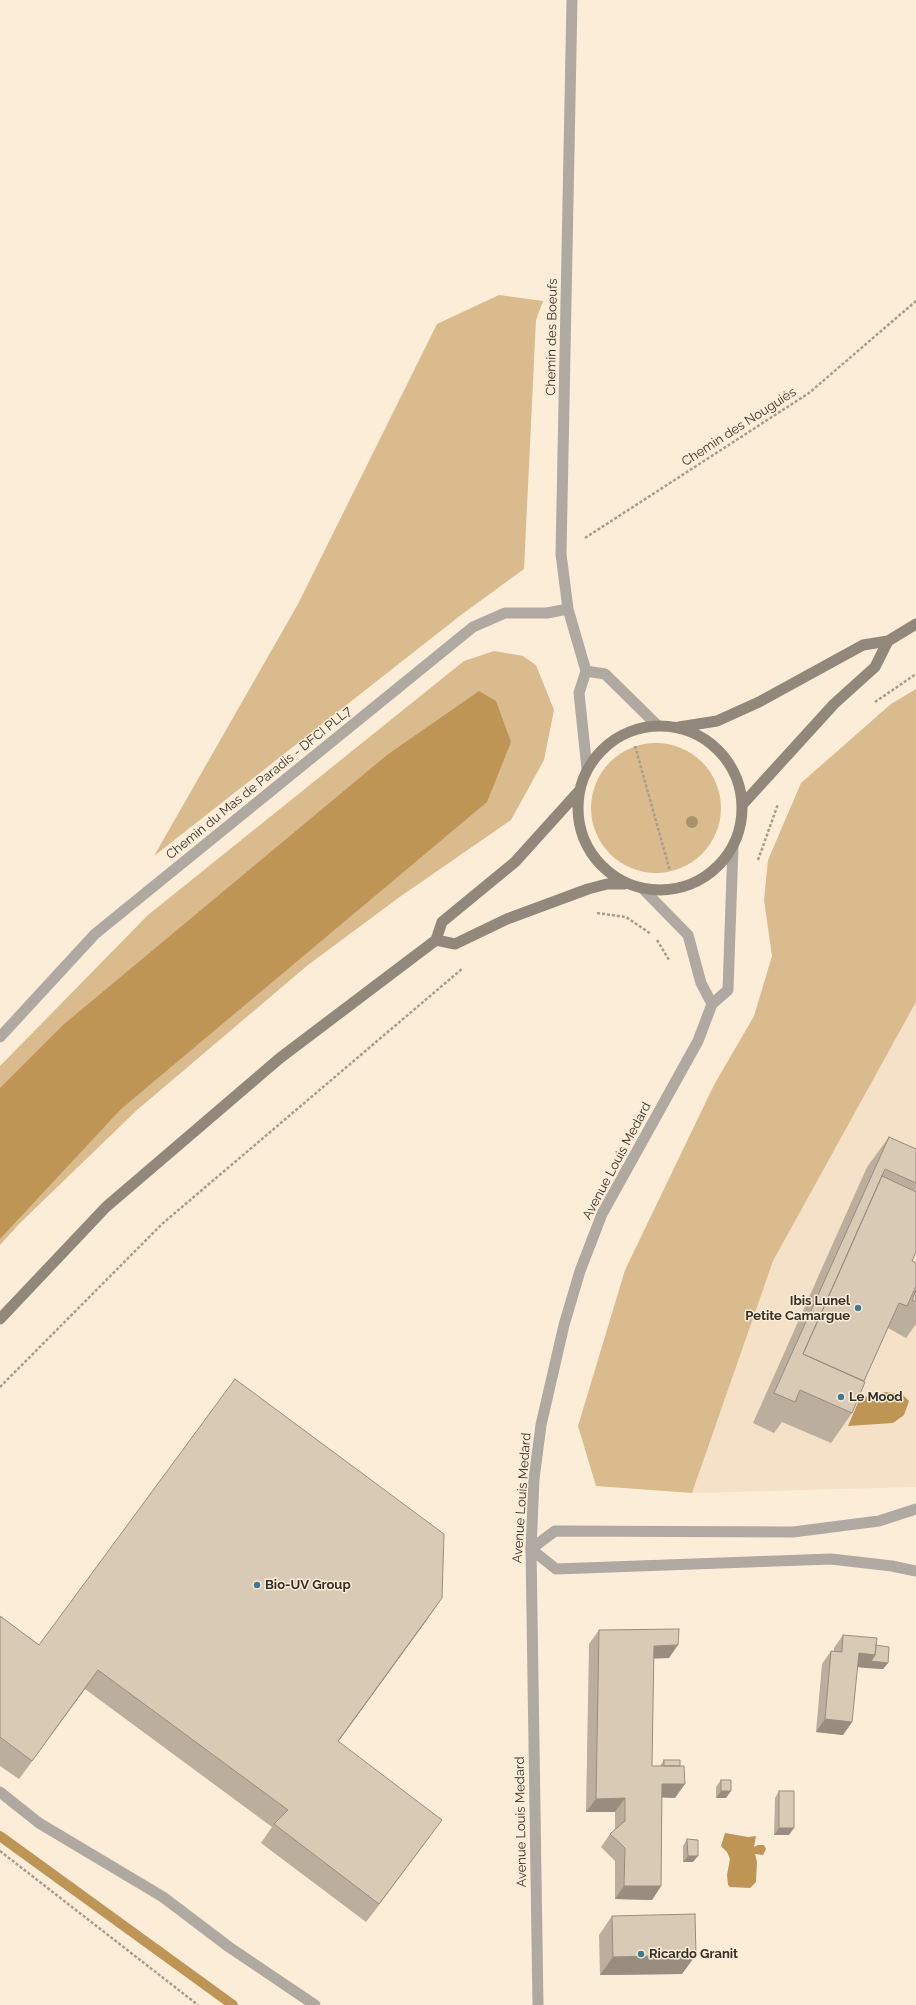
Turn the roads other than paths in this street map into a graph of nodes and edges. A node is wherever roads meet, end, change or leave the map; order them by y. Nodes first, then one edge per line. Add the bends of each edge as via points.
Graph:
1 (572, 0) edge
2 (568, 609) junction
3 (916, 624) edge
4 (888, 641) junction
5 (586, 671) junction
6 (657, 725) junction
7 (678, 727) junction
8 (587, 769) junction
9 (580, 790) junction
10 (742, 805) junction
11 (733, 846) junction
12 (624, 884) junction
13 (642, 888) junction
14 (436, 940) junction
15 (712, 1004) junction
16 (0, 1037) edge
17 (0, 1319) edge
18 (916, 1509) edge
19 (531, 1549) junction
20 (916, 1571) edge
21 (0, 1792) edge
22 (315, 2005) edge
23 (538, 2005) edge

1 - 2 street, Chemin des Boeufs via 561,554
2 - 5 street, Chemin des Boeufs
2 - 16 street, Chemin du Mas de Paradis - DFCI PLL7 via 547,614 505,613 473,627 95,934
3 - 4 main road
4 - 7 main road via 863,645 760,702 717,721
4 - 10 main road via 875,666 834,704
5 - 6 street via 605,674
5 - 8 street via 579,693
6 - 7 main road
6 - 8 main road via 636,729 616,738 600,752
7 - 10 main road via 698,735 716,747 730,764 739,783
8 - 9 main road
9 - 12 main road via 578,811 581,832 591,852 604,869
9 - 14 main road via 515,862 442,922
10 - 11 main road via 740,826
11 - 13 main road via 720,864 691,884 663,890
11 - 15 street, Avenue Louis Medard via 728,990
12 - 13 main road
12 - 14 main road via 607,884 588,889 507,919 455,944
13 - 15 street via 688,935 701,983
14 - 17 main road via 280,1058 106,1206
15 - 19 street, Avenue Louis Medard via 698,1041 602,1214 580,1271 564,1325 541,1425 534,1479
18 - 19 street via 879,1520 793,1532 554,1531
19 - 20 street via 556,1569 831,1559
19 - 23 street, Avenue Louis Medard
21 - 22 street via 39,1824 163,1897 229,1947

